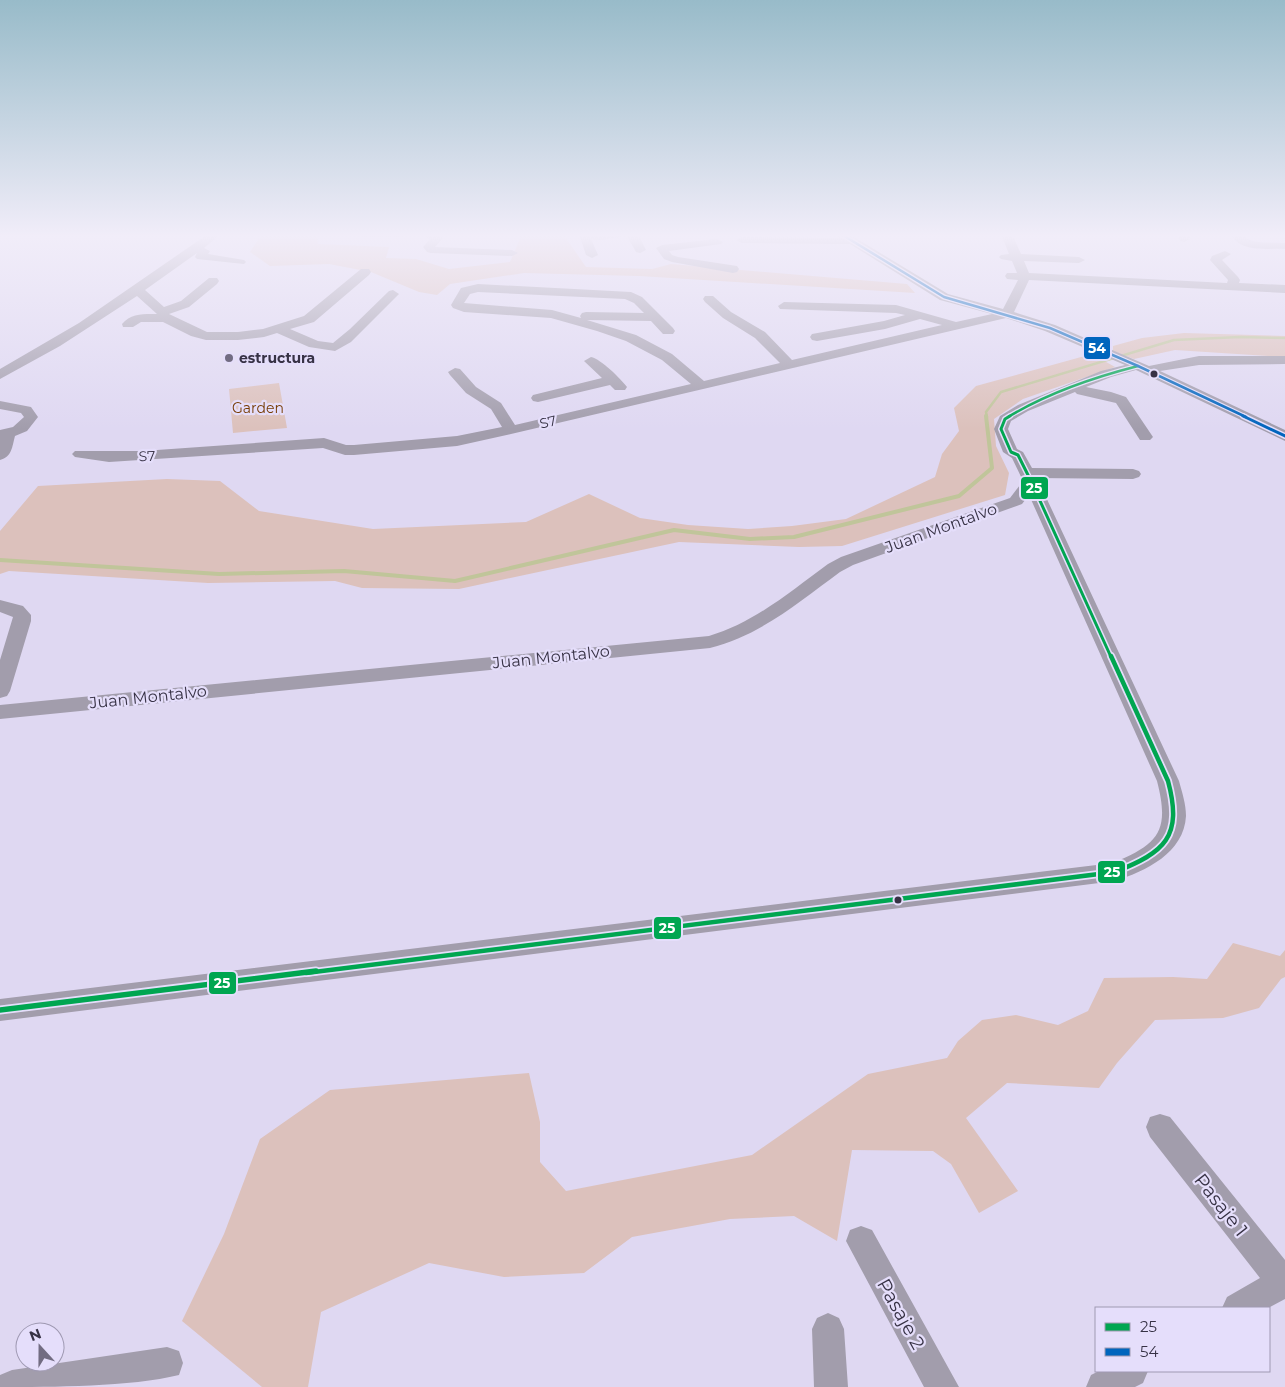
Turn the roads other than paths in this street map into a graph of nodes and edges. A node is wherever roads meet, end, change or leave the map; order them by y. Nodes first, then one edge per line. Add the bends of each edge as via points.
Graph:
1 (123, 299) edge
2 (148, 299) edge
3 (191, 299) edge
4 (333, 299) edge
5 (387, 299) edge
6 (461, 299) edge
7 (634, 299) edge
8 (709, 299) dead end
9 (953, 299) edge
10 (1014, 299) edge
11 (784, 306) dead end
12 (162, 312) junction
13 (100, 314) junction
14 (922, 314) junction
15 (1007, 314) junction
16 (654, 317) junction
17 (598, 321) junction
18 (128, 324) dead end
19 (957, 326) junction
20 (278, 329) junction
21 (668, 331) dead end
22 (817, 337) dead end
23 (1285, 360) edge
24 (591, 361) dead end
25 (789, 365) junction
26 (1135, 367) junction
27 (455, 372) dead end
28 (0, 375) edge
29 (613, 380) junction
30 (701, 385) junction
31 (1082, 390) junction
32 (538, 398) dead end
33 (635, 400) junction
34 (0, 405) edge
35 (511, 430) junction
36 (4, 435) edge
37 (1285, 436) edge
38 (1145, 437) dead end
39 (80, 454) dead end
40 (0, 455) edge
41 (1018, 456) junction
42 (1133, 474) dead end
43 (1029, 477) junction
44 (3, 606) edge
45 (0, 691) edge
46 (0, 712) edge
47 (0, 1010) edge
48 (1160, 1126) dead end
49 (861, 1241) dead end
50 (1284, 1282) edge
51 (1240, 1307) edge
52 (828, 1329) dead end
53 (167, 1363) dead end
54 (1129, 1372) edge
55 (12, 1387) edge
56 (831, 1387) edge
57 (942, 1387) edge
58 (1103, 1387) edge

1 - 13 street
2 - 12 street
3 - 12 street
4 - 20 street via 309,319
5 - 20 street via 338,346 321,345
6 - 17 street via 458,306 464,308 552,314
7 - 16 street
8 - 25 street via 727,315 760,335
9 - 15 street via 993,306
10 - 15 street
11 - 14 street via 873,308
12 - 13 street via 128,308
12 - 18 street
12 - 20 street via 206,336 238,336
13 - 28 street
14 - 19 street
14 - 22 street via 885,326
15 - 19 street, S7
15 - 26 street via 1108,352
16 - 17 street
16 - 21 street
17 - 30 street via 668,357
19 - 25 street, S7
23 - 26 street via 1192,360
24 - 29 street
25 - 30 street, S7
26 - 31 street
26 - 37 street
26 - 41 street via 1106,374 1008,417 1002,433 1011,452
27 - 35 street via 470,390 496,406
29 - 32 street
29 - 33 street
30 - 33 street, S7
31 - 38 street via 1121,400
31 - 41 street via 1017,420 1012,428 1022,452
33 - 35 street, S7
34 - 36 street via 26,410 31,417 27,424
35 - 39 street, S7 via 457,441 354,450 324,443 142,456
36 - 40 street via 3,453
41 - 43 street
42 - 43 street
43 - 46 street, Juan Montalvo via 1016,501 834,568 754,625 727,638
43 - 47 street via 1174,798 1172,831 1161,848 1142,862 1115,872 918,898
44 - 45 street via 16,610 22,615 22,621
48 - 50 street, Pasaje 1
49 - 57 street, Pasaje 2
50 - 51 street
52 - 56 street
53 - 55 street
54 - 58 street

